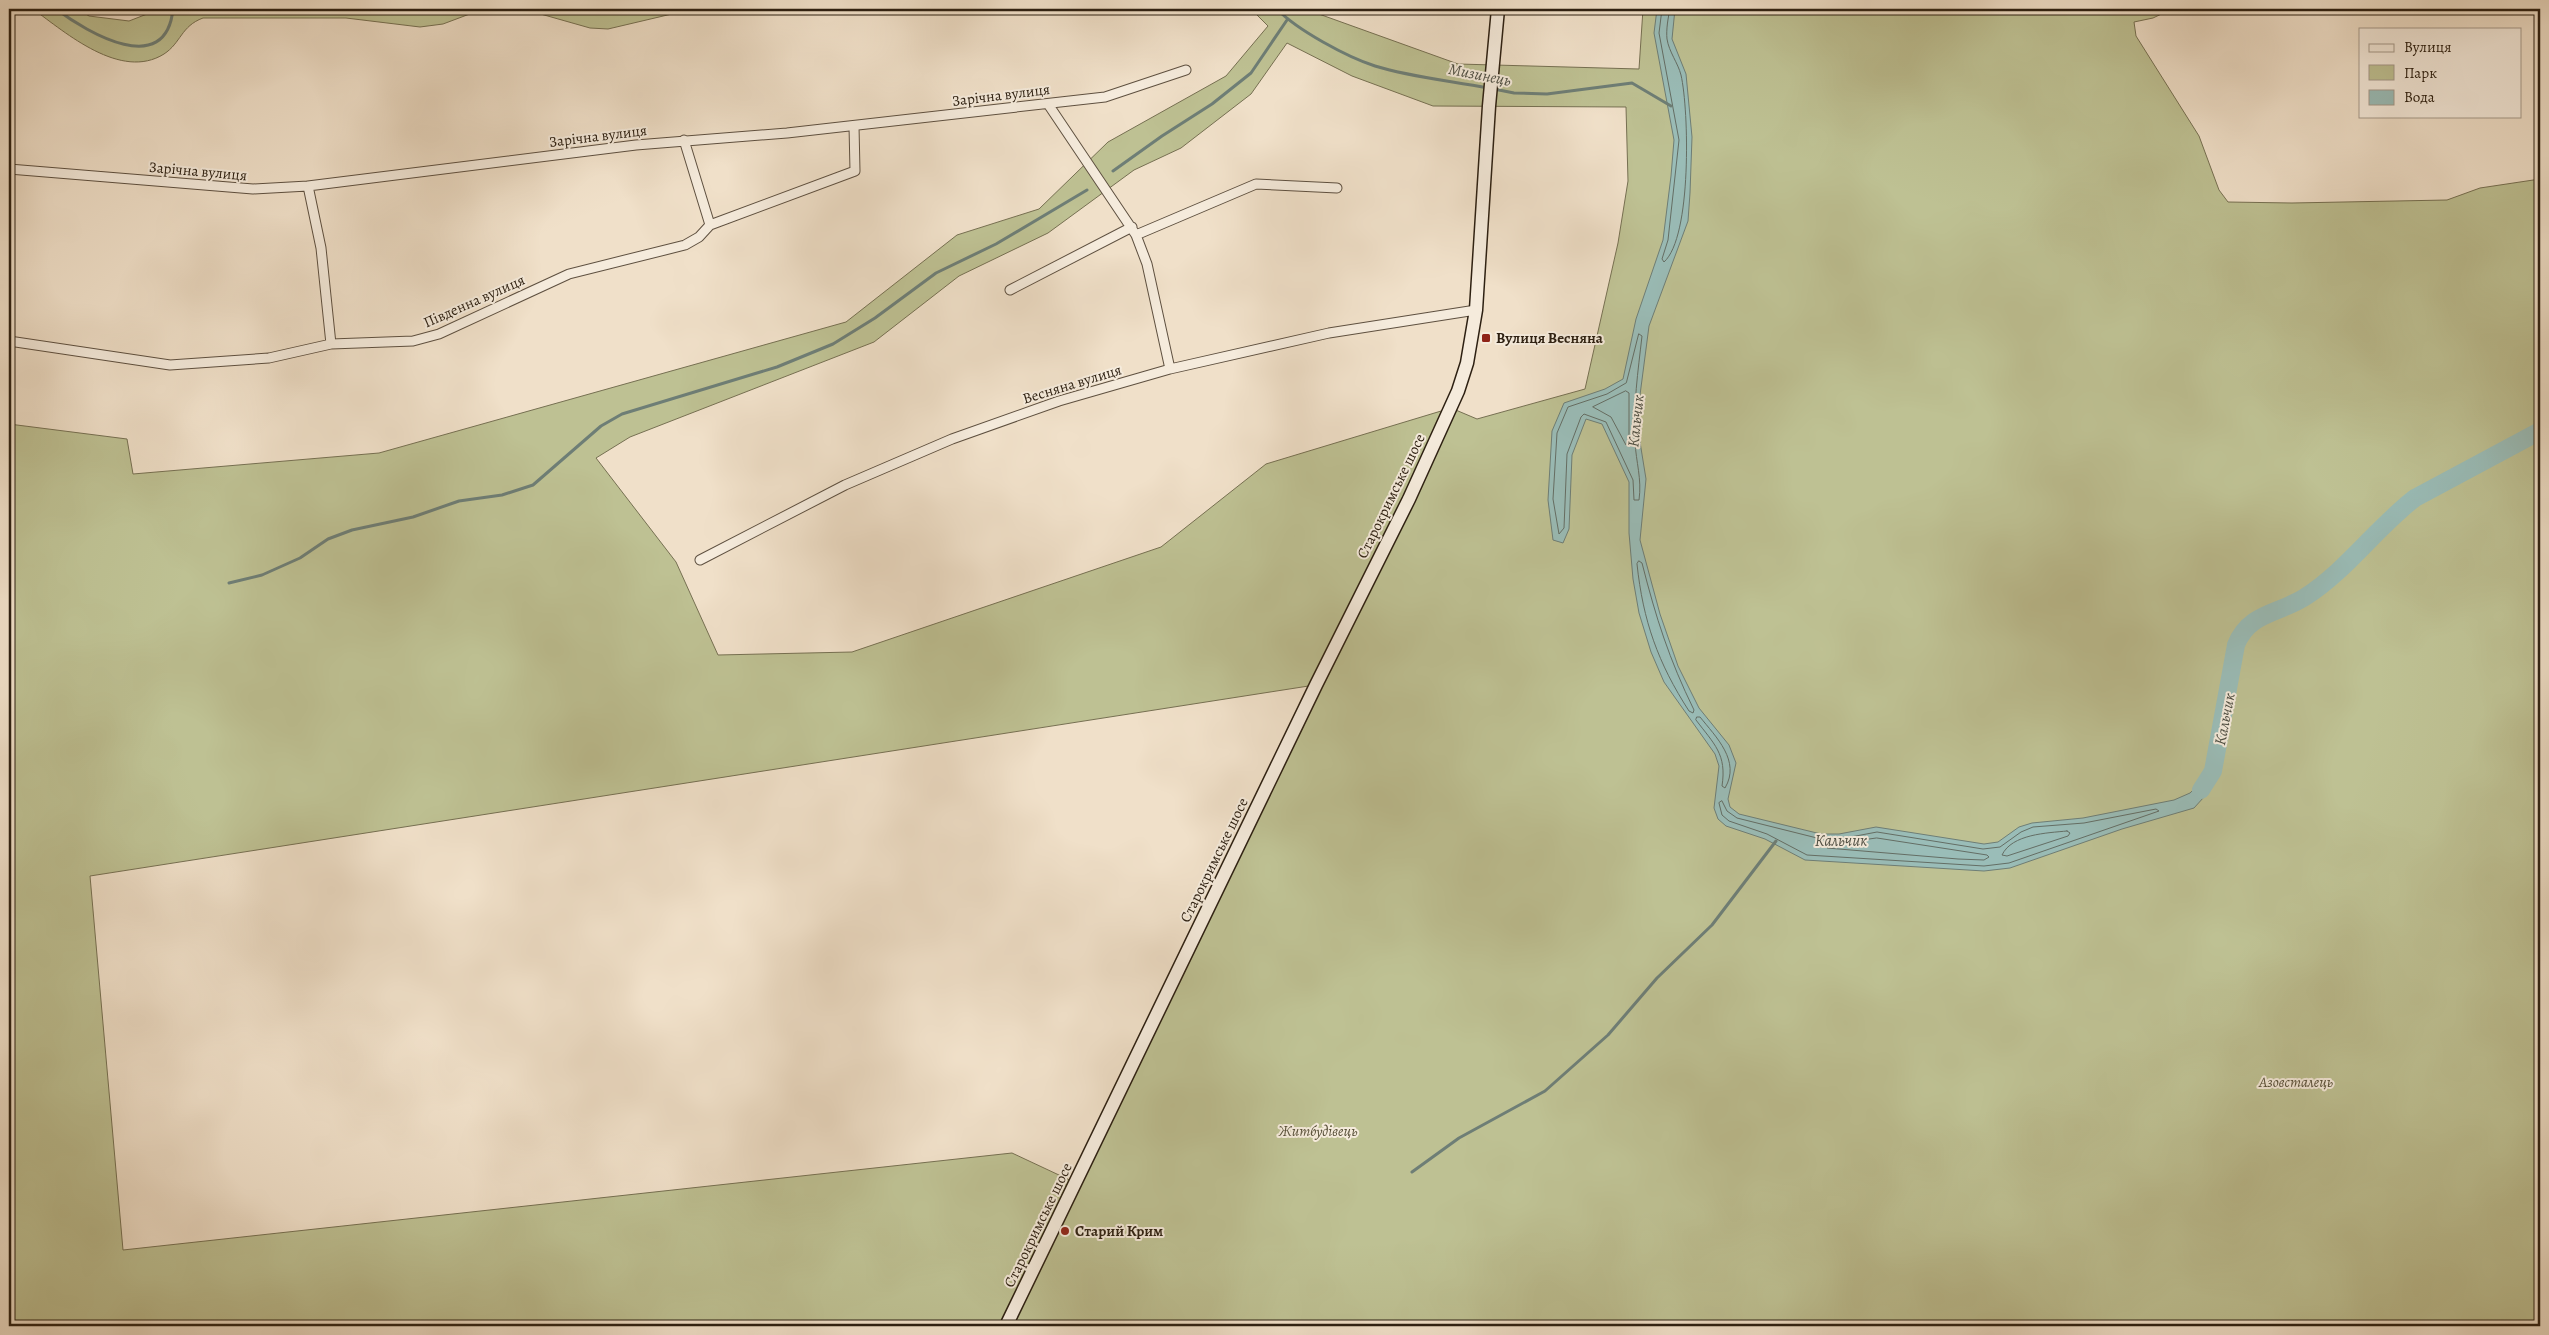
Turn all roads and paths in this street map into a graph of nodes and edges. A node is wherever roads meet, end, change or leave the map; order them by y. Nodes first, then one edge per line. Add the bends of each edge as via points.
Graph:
1 (1498, 9) edge
2 (1186, 70) dead end
3 (1048, 104) junction
4 (854, 126) junction
5 (684, 140) junction
6 (9, 169) edge
7 (308, 186) junction
8 (1337, 188) dead end
9 (710, 225) junction
10 (1134, 231) junction
11 (1010, 290) dead end
12 (1476, 310) junction
13 (9, 341) edge
14 (331, 344) junction
15 (1170, 369) junction
16 (700, 560) dead end
17 (1006, 1326) edge

1 - 12 street, Старокримське шосе
2 - 3 street, Зарічна вулиця via 1105,97
3 - 4 street, Зарічна вулиця
3 - 10 street
4 - 5 street, Зарічна вулиця
4 - 9 street, Південна вулиця via 855,171
5 - 7 street, Зарічна вулиця
5 - 9 street
6 - 7 street, Зарічна вулиця via 253,189
7 - 14 street via 321,248
8 - 10 street via 1256,184
9 - 14 street, Південна вулиця via 685,245 568,274 427,338
10 - 11 street
10 - 15 street via 1147,264
12 - 15 street, Весняна вулиця via 1329,333
12 - 17 street, Старокримське шосе via 1467,362 1451,408 1409,499
13 - 14 street, Південна вулиця via 170,365 269,358
15 - 16 street, Весняна вулиця via 1059,401 952,438 845,485

